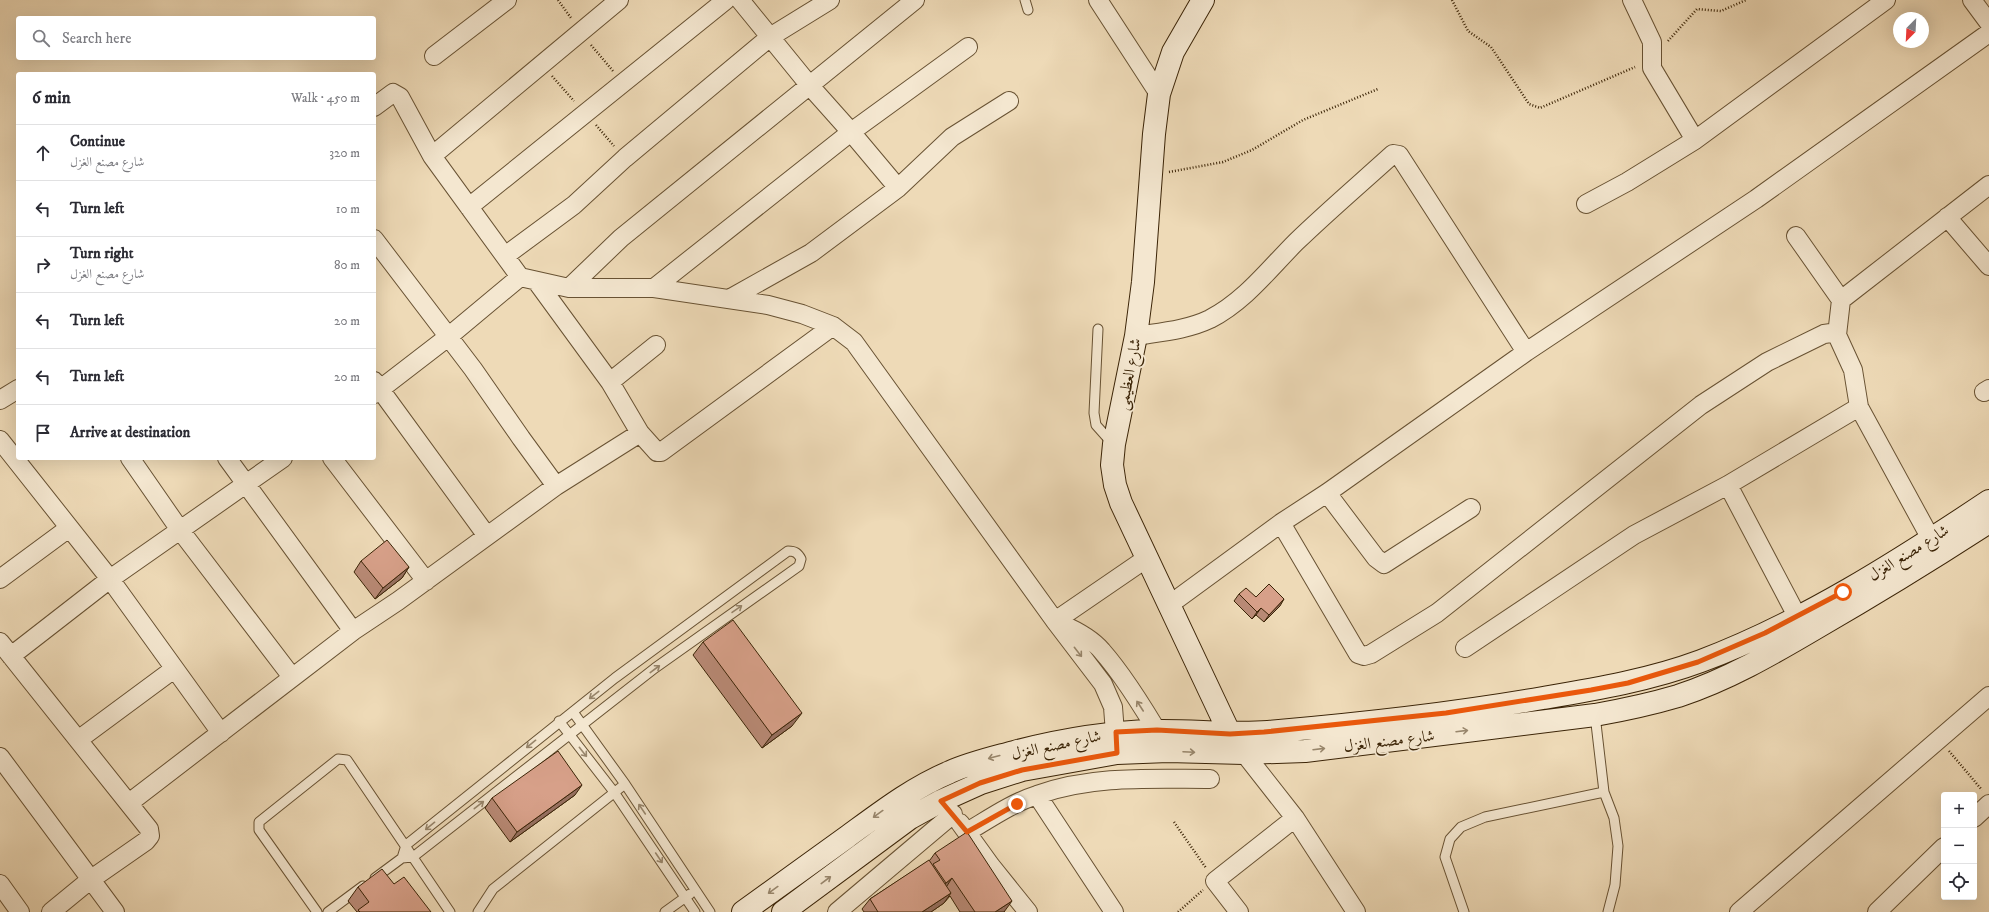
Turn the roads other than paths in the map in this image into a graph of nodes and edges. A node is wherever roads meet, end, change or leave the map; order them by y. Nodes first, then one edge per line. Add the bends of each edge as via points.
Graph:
1 (507, 0) edge
2 (619, 0) edge
3 (726, 0) edge
4 (740, 0) edge
5 (830, 0) edge
6 (915, 0) edge
7 (1025, 0) edge
8 (1098, 0) edge
9 (1203, 0) edge
10 (1632, 0) edge
11 (1886, 0) edge
12 (1972, 0) edge
13 (1028, 10) dead end
14 (1989, 23) edge
15 (1989, 33) edge
16 (770, 37) junction
17 (968, 48) dead end
18 (434, 56) dead end
19 (810, 86) junction
20 (1159, 94) junction
21 (1009, 101) dead end
22 (376, 105) edge
23 (851, 132) junction
24 (1695, 140) junction
25 (432, 156) junction
26 (1989, 185) edge
27 (898, 188) junction
28 (1586, 204) dead end
29 (469, 207) junction
30 (1947, 216) junction
31 (1796, 236) dead end
32 (376, 242) edge
33 (504, 256) junction
34 (1989, 266) edge
35 (528, 280) junction
36 (569, 288) junction
37 (654, 288) junction
38 (730, 300) junction
39 (1841, 300) junction
40 (833, 326) junction
41 (1098, 329) dead end
42 (1837, 335) junction
43 (1136, 336) junction
44 (448, 337) junction
45 (656, 345) dead end
46 (1526, 352) junction
47 (610, 382) junction
48 (376, 389) edge
49 (16, 390) edge
50 (0, 400) edge
51 (1859, 407) junction
52 (640, 433) junction
53 (0, 440) edge
54 (1114, 444) junction
55 (131, 460) edge
56 (228, 460) edge
57 (280, 460) edge
58 (334, 460) edge
59 (246, 484) junction
60 (1728, 485) junction
61 (556, 486) junction
62 (1327, 493) junction
63 (1989, 501) edge
64 (1471, 508) dead end
65 (1989, 522) edge
66 (1281, 523) junction
67 (69, 528) junction
68 (180, 530) junction
69 (486, 536) junction
70 (1931, 539) junction
71 (1147, 558) junction
72 (0, 579) edge
73 (110, 579) junction
74 (426, 581) junction
75 (1169, 605) junction
76 (1797, 616) junction
77 (1055, 621) junction
78 (353, 631) junction
79 (1465, 648) dead end
80 (5, 649) edge
81 (174, 669) junction
82 (292, 677) junction
83 (1591, 690) junction
84 (1986, 704) edge
85 (573, 712) junction
86 (1595, 715) junction
87 (559, 721) junction
88 (582, 725) junction
89 (1157, 730) junction
90 (220, 733) junction
91 (1230, 734) junction
92 (569, 735) junction
93 (78, 740) junction
94 (1116, 742) junction
95 (1168, 751) junction
96 (1244, 753) junction
97 (0, 757) edge
98 (1210, 779) dead end
99 (625, 784) junction
100 (614, 792) junction
101 (1604, 792) junction
102 (1037, 795) junction
103 (1987, 798) edge
104 (129, 804) junction
105 (947, 807) junction
106 (1977, 813) edge
107 (1295, 818) junction
108 (967, 832) junction
109 (406, 845) junction
110 (1941, 850) edge
111 (413, 857) junction
112 (402, 858) junction
113 (90, 880) junction
114 (0, 884) edge
115 (696, 890) junction
116 (685, 898) junction
117 (785, 911) edge
118 (20, 912) edge
119 (51, 912) edge
120 (115, 912) edge
121 (318, 912) edge
122 (328, 912) edge
123 (450, 912) edge
124 (478, 912) edge
125 (665, 912) edge
126 (696, 912) edge
127 (710, 912) edge
128 (743, 912) edge
129 (837, 912) edge
130 (1028, 912) edge
131 (1114, 912) edge
132 (1239, 912) edge
133 (1356, 912) edge
134 (1464, 912) edge
135 (1608, 912) edge
136 (1739, 912) edge
137 (1877, 912) edge

1 - 18 street
2 - 25 street
3 - 29 street
4 - 16 street
5 - 16 street
6 - 19 street
7 - 13 lane
8 - 20 street
9 - 20 street, شارع العظيمى via 1173,52
10 - 24 street via 1652,42 1651,60 1654,72
11 - 24 street
12 - 14 street
15 - 46 street via 1756,200
16 - 19 street
16 - 33 street via 625,158 574,205
17 - 23 street
19 - 23 street
19 - 36 street via 621,238
20 - 43 street, شارع العظيمى
21 - 27 street via 952,136
22 - 25 street via 392,93 400,97
23 - 27 street
23 - 37 street
24 - 28 street
25 - 29 street
26 - 30 street
27 - 38 street via 811,253
29 - 33 street
30 - 34 street
30 - 39 street
31 - 39 street
32 - 44 street
33 - 35 street
35 - 36 street
35 - 44 street
35 - 47 street
36 - 37 street
37 - 38 street
38 - 40 street via 768,305
39 - 42 street
40 - 52 street via 661,452 653,449
40 - 77 street via 854,342
41 - 54 lane via 1094,413 1096,425
42 - 51 street via 1853,370
42 - 66 street via 1824,334 1767,362 1701,405 1437,614 1371,654 1358,654
43 - 46 street via 1187,328 1228,308 1296,242 1396,153
43 - 54 street, شارع العظيمى
44 - 48 street
44 - 61 street
45 - 47 street
46 - 62 street
47 - 52 street
48 - 69 street
49 - 50 street
51 - 60 street
51 - 70 street
52 - 61 street
53 - 67 street
54 - 71 street, شارع العظيمى via 1112,465 1115,485
55 - 68 street
56 - 59 street
57 - 59 street
58 - 74 street
59 - 68 street
59 - 78 street
60 - 76 street
60 - 79 street via 1634,535
61 - 69 street
62 - 64 street via 1376,558 1384,564
62 - 66 street
63 - 70 street, شارع مصنع الغزل
65 - 86 street, شارع مصنع الغزل via 1881,591 1757,662 1679,696
66 - 75 street
67 - 72 street
67 - 73 street
68 - 73 street
68 - 82 street
69 - 74 street
70 - 76 street, شارع مصنع الغزل via 1850,588
71 - 75 street, شارع العظيمى
71 - 77 street
73 - 80 street
73 - 81 street
74 - 78 street
75 - 91 street, شارع العظيمى
76 - 83 street, شارع مصنع الغزل via 1759,636 1698,662 1635,681
89 -> 77 street via 1102,650
77 -> 94 street via 1103,684 1113,707
78 - 82 street
80 - 93 street
81 - 90 street
81 - 93 street
82 - 90 street
83 - 86 street
83 - 91 street, شارع مصنع الغزل via 1395,719
84 - 136 street via 1940,740
85 - 87 lane
85 - 88 lane
88 -> 85 lane via 686,645 799,566 799,554 788,551 687,624
96 -> 86 street, شارع مصنع الغزل via 1305,751
86 - 101 lane
87 - 92 lane
87 -> 109 lane
88 - 92 lane
88 - 99 lane
89 - 91 street, شارع مصنع الغزل
89 - 94 street, شارع مصنع الغزل
89 - 95 street
90 - 104 street
92 -> 100 lane
111 -> 92 lane
93 - 104 street
94 - 95 street, شارع مصنع الغزل
94 - 105 street, شارع مصنع الغزل via 980,783
94 -> 128 street, شارع مصنع الغزل via 1066,739 951,771 919,786 893,803
95 -> 96 street, شارع مصنع الغزل
96 - 107 street
97 - 113 street
98 - 102 street via 1117,780 1066,787
99 - 100 lane
115 -> 99 lane
100 -> 116 lane
100 - 124 lane via 493,889
101 - 134 lane via 1485,817 1461,827 1450,839 1445,857
101 - 135 lane via 1614,818 1618,846 1615,885
102 - 108 street
102 - 131 street
103 - 106 street
104 - 113 street via 149,829 150,836
105 - 108 street
117 -> 105 street, شارع مصنع الغزل via 910,818
105 - 129 street
107 - 132 street via 1215,880
107 - 133 street
108 - 130 street
109 - 111 lane
109 - 112 lane
109 - 121 lane via 347,760 338,759 259,822 258,826
110 - 137 street
111 - 112 lane
111 - 123 lane
112 - 122 lane
113 - 119 street
113 - 120 street
114 - 118 street
115 - 116 lane
115 - 127 lane
116 - 125 lane
116 - 126 lane

